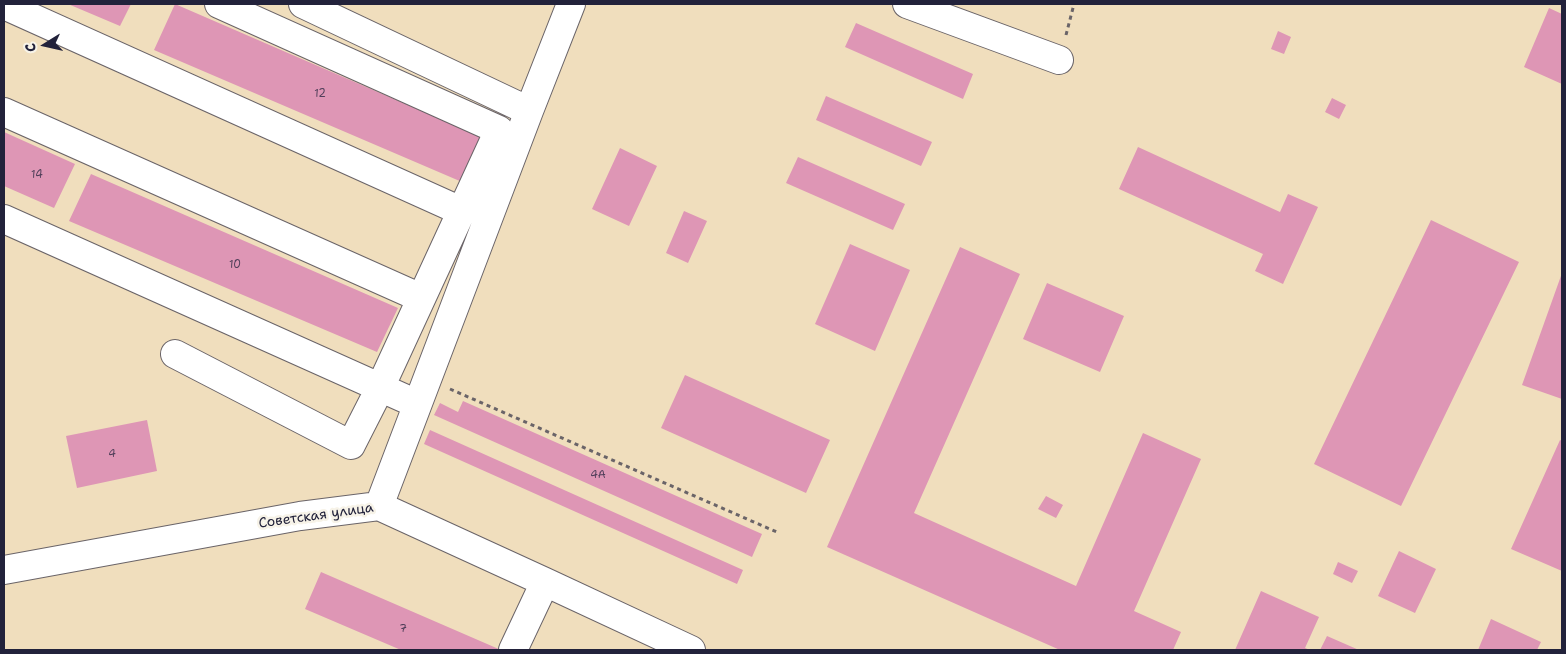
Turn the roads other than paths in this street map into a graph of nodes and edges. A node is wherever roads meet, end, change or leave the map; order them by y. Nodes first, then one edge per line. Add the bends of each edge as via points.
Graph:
1 (219, 4) edge
2 (303, 4) edge
3 (571, 4) edge
4 (907, 4) edge
5 (4, 5) edge
6 (1059, 60) road end
7 (528, 111) junction
8 (4, 112) edge
9 (461, 211) junction
10 (4, 219) edge
11 (421, 298) junction
12 (175, 354) dead end
13 (380, 388) junction
14 (417, 404) junction
15 (378, 506) junction
16 (4, 570) edge
17 (545, 582) junction
18 (512, 650) edge
19 (691, 650) edge

1 - 9 street via 498,130
2 - 7 street
3 - 7 street
4 - 6 street
5 - 9 street
7 - 14 street
8 - 11 street
9 - 11 street
10 - 13 street
11 - 13 street
12 - 13 street via 351,445
13 - 14 street
14 - 15 street
15 - 16 street, Советская улица via 300,516
15 - 17 street, Советская улица
17 - 18 street
17 - 19 street, Советская улица

